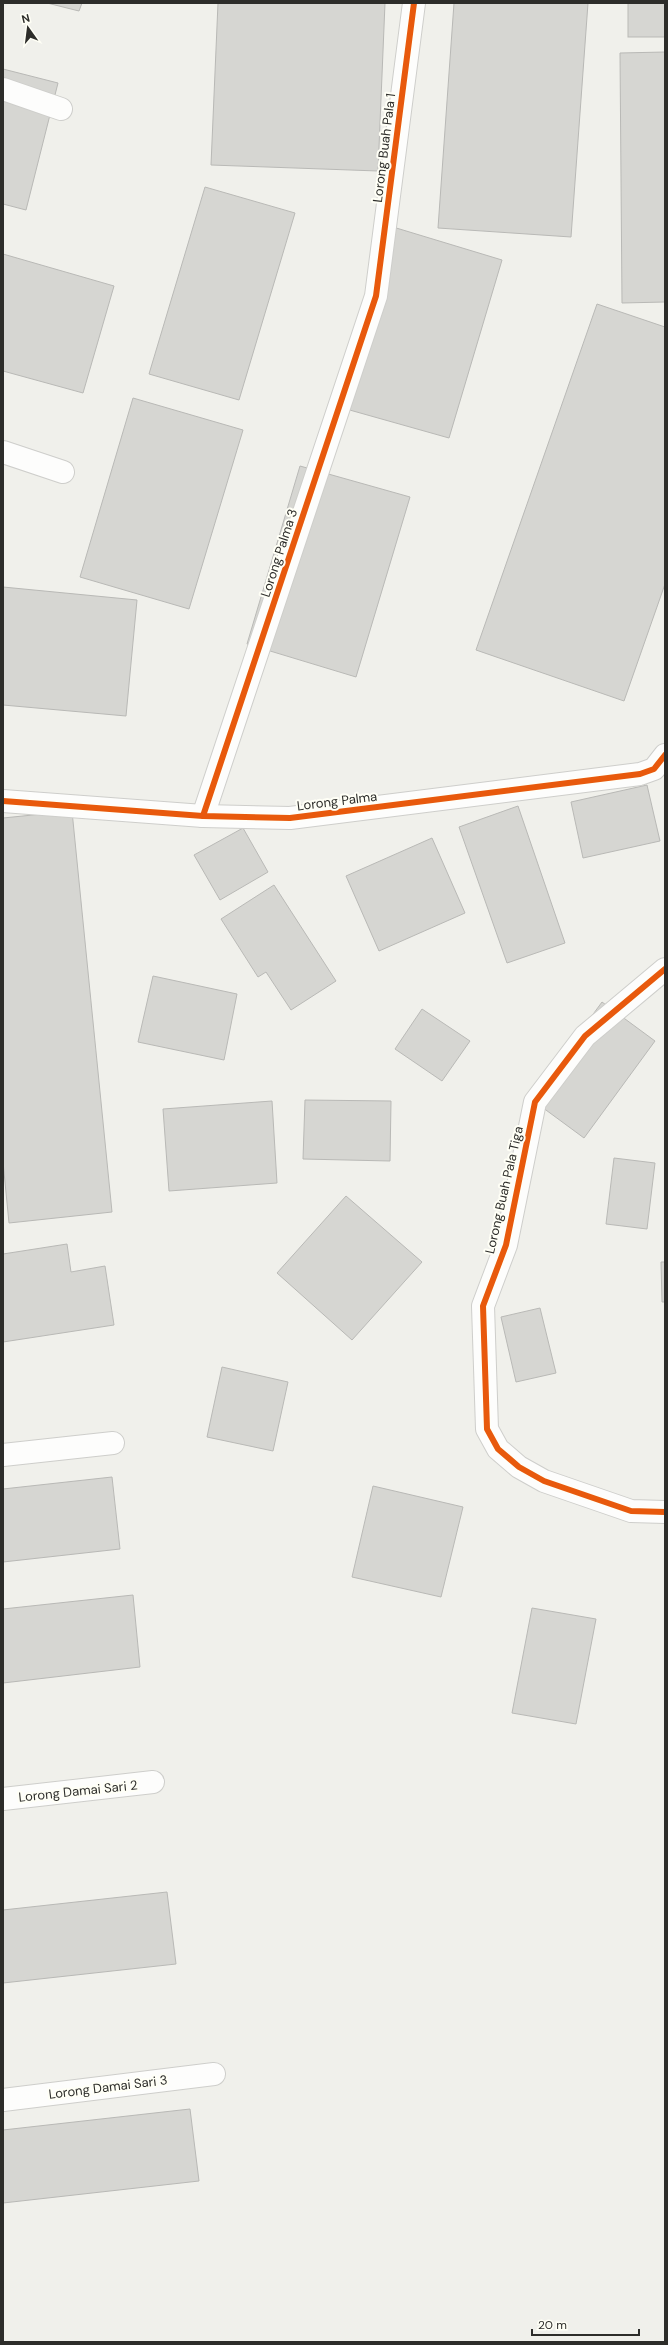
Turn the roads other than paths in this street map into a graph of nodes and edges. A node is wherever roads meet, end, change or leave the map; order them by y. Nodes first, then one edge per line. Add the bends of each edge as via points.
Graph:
1 (414, 3) edge
2 (3, 89) edge
3 (61, 109) dead end
4 (376, 296) joint
5 (3, 452) edge
6 (64, 472) dead end
7 (665, 755) edge
8 (3, 801) edge
9 (203, 816) junction
10 (665, 969) edge
11 (113, 1443) dead end
12 (3, 1455) edge
13 (665, 1512) edge
14 (153, 1782) dead end
15 (3, 1799) edge
16 (214, 2074) dead end
17 (3, 2100) edge

1 - 4 street, Lorong Buah Pala 1
2 - 3 street
4 - 9 street, Lorong Palma 3
5 - 6 street
7 - 9 street, Lorong Palma via 654,769 640,774 290,818
8 - 9 street, Lorong Palma
10 - 13 street, Lorong Buah Pala Tiga via 585,1036 535,1102 506,1245 482,1306 486,1429 498,1449 519,1467 544,1481 631,1511
11 - 12 street
14 - 15 street, Lorong Damai Sari 2
16 - 17 street, Lorong Damai Sari 3

